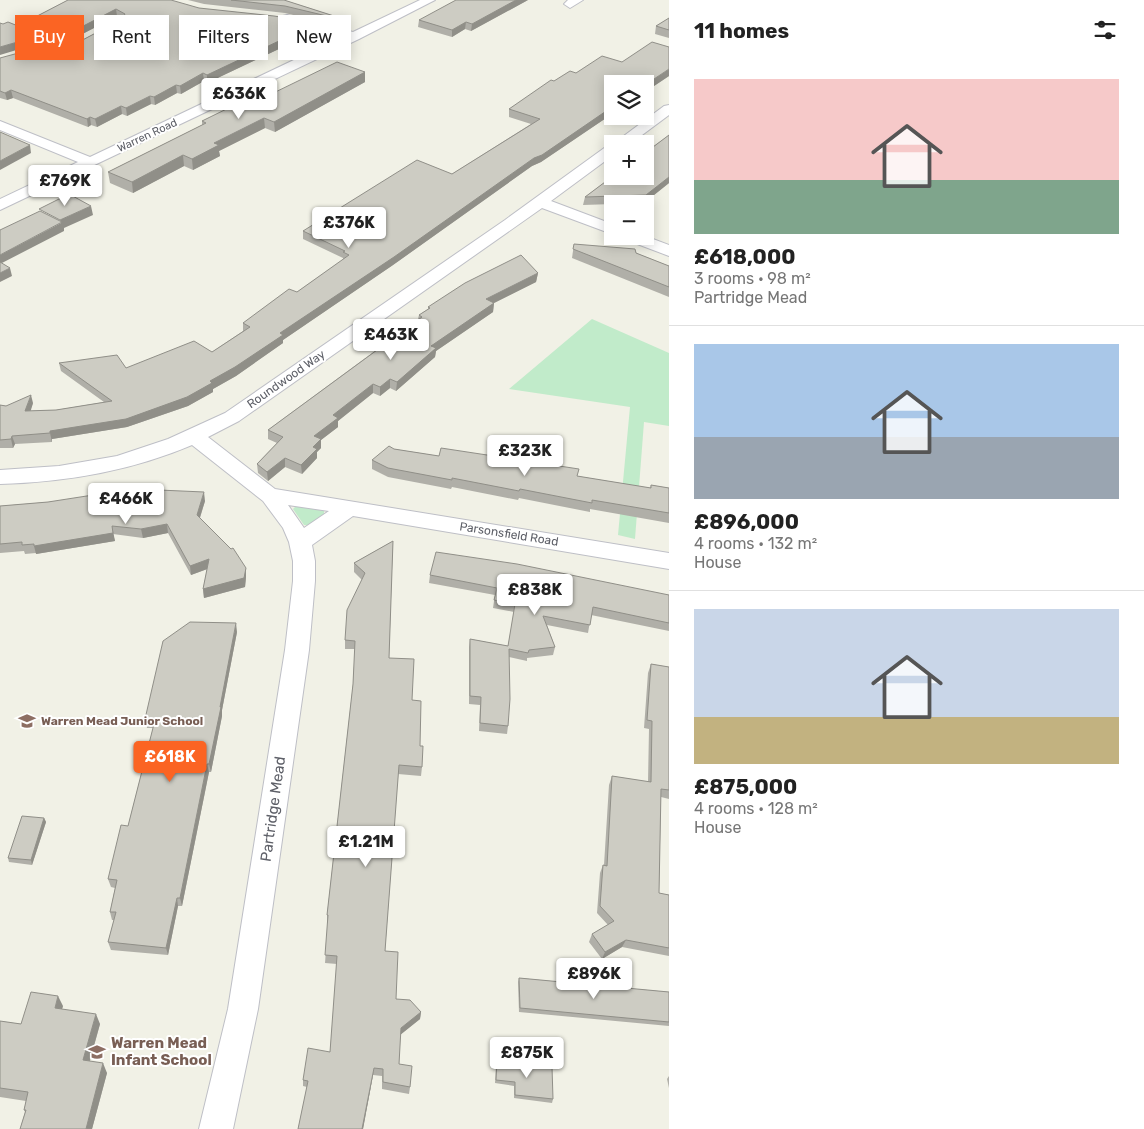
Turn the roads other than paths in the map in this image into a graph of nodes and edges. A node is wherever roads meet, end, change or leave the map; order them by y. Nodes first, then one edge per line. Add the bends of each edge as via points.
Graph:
1 (429, 0) edge
2 (274, 17) edge
3 (355, 36) junction
4 (669, 109) edge
5 (0, 125) edge
6 (633, 135) edge
7 (604, 155) edge
8 (90, 162) junction
9 (540, 202) junction
10 (0, 205) edge
11 (604, 226) edge
12 (653, 245) edge
13 (669, 251) edge
14 (194, 436) junction
15 (0, 478) edge
16 (270, 496) junction
17 (349, 508) junction
18 (300, 542) junction
19 (669, 561) edge
20 (216, 1129) edge

1 - 3 street, Warren Road
2 - 3 street
3 - 8 street, Warren Road
4 - 6 street
5 - 8 street
7 - 9 street, Roundwood Way
8 - 10 street, Warren Road
9 - 11 street
9 - 14 street, Roundwood Way via 232,417
12 - 13 street
14 - 15 street, Roundwood Way via 154,452 104,465 51,475
14 - 16 street
16 - 17 street, Parsonsfield Road
16 - 18 street, Partridge Mead via 292,525
17 - 18 street
17 - 19 street, Parsonsfield Road
18 - 20 street, Partridge Mead via 304,581 297,650 243,1009

